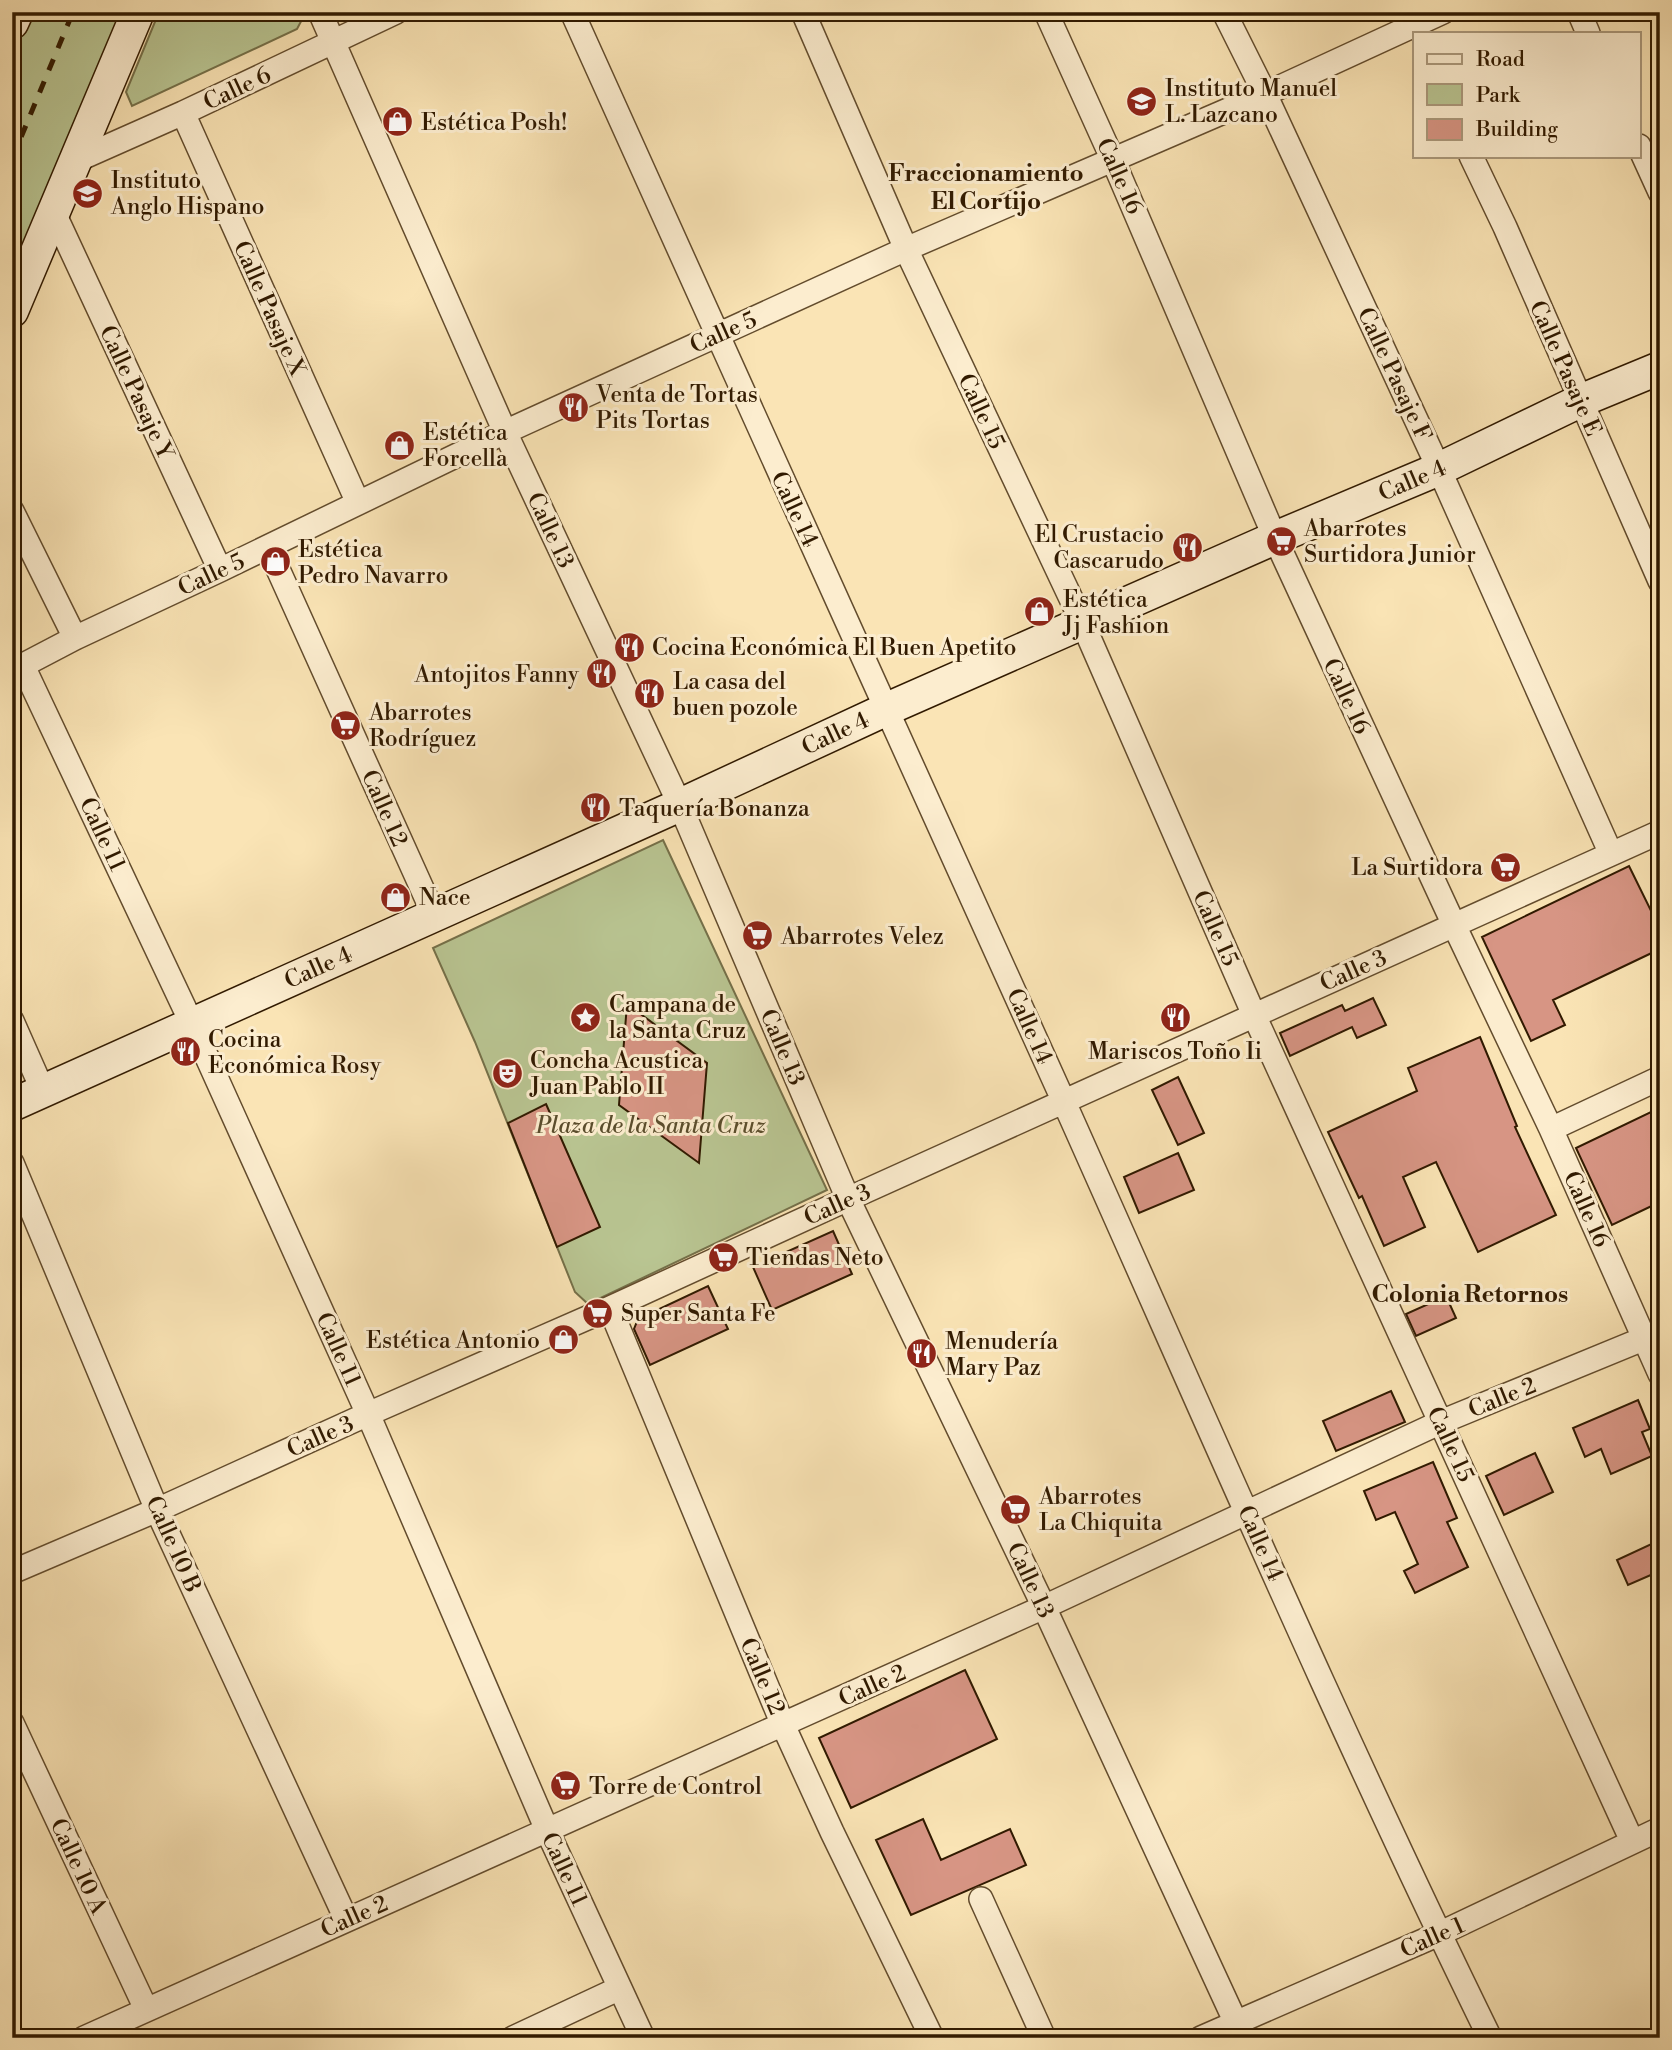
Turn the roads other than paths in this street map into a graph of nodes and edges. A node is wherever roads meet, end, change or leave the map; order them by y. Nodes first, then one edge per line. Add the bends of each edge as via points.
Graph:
1 (17, 12) edge
2 (138, 12) edge
3 (320, 12) edge
4 (396, 12) edge
5 (572, 12) edge
6 (803, 12) edge
7 (1046, 12) edge
8 (1224, 12) edge
9 (1443, 12) edge
10 (1579, 12) edge
11 (12, 23) edge
12 (1409, 25) edge
13 (1588, 32) edge
14 (333, 42) junction
15 (1265, 93) junction
16 (183, 113) junction
17 (1640, 148) edge
18 (1472, 158) edge
19 (1112, 159) junction
20 (77, 160) junction
21 (1660, 192) edge
22 (54, 213) junction
23 (906, 249) junction
24 (12, 311) edge
25 (716, 335) junction
26 (1660, 368) edge
27 (1580, 401) junction
28 (505, 432) junction
29 (1439, 469) junction
30 (358, 503) junction
31 (12, 512) edge
32 (1275, 538) junction
33 (268, 547) junction
34 (220, 570) junction
35 (1660, 581) edge
36 (1083, 624) junction
37 (75, 638) junction
38 (18, 668) edge
39 (887, 709) junction
40 (680, 805) junction
41 (1660, 832) edge
42 (1611, 854) junction
43 (434, 915) junction
44 (1454, 925) junction
45 (1254, 1016) junction
46 (12, 1021) edge
47 (192, 1024) junction
48 (1660, 1078) edge
49 (43, 1091) junction
50 (1064, 1102) junction
51 (12, 1104) edge
52 (1551, 1129) junction
53 (12, 1163) edge
54 (848, 1199) junction
55 (610, 1308) junction
56 (1652, 1336) edge
57 (1660, 1374) edge
58 (368, 1414) junction
59 (1441, 1422) junction
60 (158, 1510) junction
61 (1246, 1512) junction
62 (14, 1566) edge
63 (1044, 1607) junction
64 (12, 1723) edge
65 (783, 1725) junction
66 (1660, 1829) edge
67 (547, 1830) junction
68 (1632, 1841) junction
69 (981, 1899) dead end
70 (346, 1919) junction
71 (1439, 1934) junction
72 (620, 1988) junction
73 (146, 2009) junction
74 (1238, 2030) edge
75 (84, 2038) edge
76 (513, 2038) edge
77 (643, 2038) edge
78 (932, 2038) edge
79 (1044, 2038) edge
80 (1200, 2038) edge
81 (1490, 2038) edge

1 - 11 street
2 - 20 street
3 - 14 street, Calle 13
4 - 14 street, Calle 6
5 - 25 street, Calle 14
6 - 23 street, Calle 15
7 - 19 street, Calle 16
8 - 15 street, Calle Pasaje F
9 - 12 street, Calle 5
10 - 13 street
12 - 15 street, Calle 5
14 - 16 street, Calle 6
14 - 28 street, Calle 13
15 - 19 street, Calle 5
15 - 29 street, Calle Pasaje F
16 - 20 street, Calle 6
16 - 30 street, Calle Pasaje X
17 - 21 street
18 - 27 street, Calle Pasaje E
19 - 23 street, Calle 5
19 - 32 street, Calle 16
20 - 22 street
22 - 24 street
22 - 34 street, Calle Pasaje Y
23 - 25 street, Calle 5
23 - 36 street, Calle 15
25 - 28 street, Calle 5
25 - 39 street, Calle 14
26 - 27 street, Calle 4
27 - 29 street, Calle 4
27 - 35 street, Calle Pasaje E
28 - 30 street, Calle 5
28 - 40 street, Calle 13
29 - 32 street, Calle 4
29 - 42 street, Calle Pasaje F
30 - 33 street, Calle 5
31 - 37 street
32 - 36 street, Calle 4
32 - 44 street, Calle 16
33 - 34 street, Calle 5
33 - 43 street, Calle 12
34 - 37 street, Calle 5
36 - 39 street, Calle 4
36 - 45 street, Calle 15
37 - 38 street, Calle 5
38 - 47 street, Calle 11
39 - 40 street, Calle 4
39 - 50 street, Calle 14
40 - 43 street, Calle 4
40 - 54 street, Calle 13
41 - 42 street, Calle 3
42 - 44 street, Calle 3
43 - 47 street, Calle 4
44 - 45 street, Calle 3
44 - 52 street, Calle 16
45 - 50 street, Calle 3
45 - 59 street, Calle 15
46 - 49 street
47 - 49 street, Calle 4
47 - 58 street, Calle 11
48 - 52 street
49 - 51 street, Calle 4
50 - 54 street, Calle 3
50 - 61 street, Calle 14
52 - 56 street, Calle 16
53 - 60 street, Calle 10 B
54 - 55 street, Calle 3
54 - 63 street, Calle 13
55 - 58 street, Calle 3
55 - 65 street, Calle 12
56 - 57 street, Calle 16
56 - 59 street, Calle 2
58 - 60 street, Calle 3
58 - 67 street, Calle 11
59 - 61 street, Calle 2
59 - 68 street, Calle 15
60 - 62 street, Calle 3
60 - 70 street, Calle 10 B
61 - 63 street, Calle 2
61 - 71 street, Calle 14
63 - 65 street, Calle 2
63 - 74 street, Calle 13
64 - 73 street, Calle 10 A
65 - 67 street, Calle 2
65 - 78 street, Calle 12
66 - 68 street, Calle 1
67 - 70 street, Calle 2
67 - 72 street, Calle 11
68 - 71 street, Calle 1
69 - 79 street
70 - 73 street, Calle 2
71 - 74 street, Calle 1
71 - 81 street, Calle 14
72 - 76 street
72 - 77 street, Calle 11
73 - 75 street, Calle 2
74 - 80 street, Calle 1

